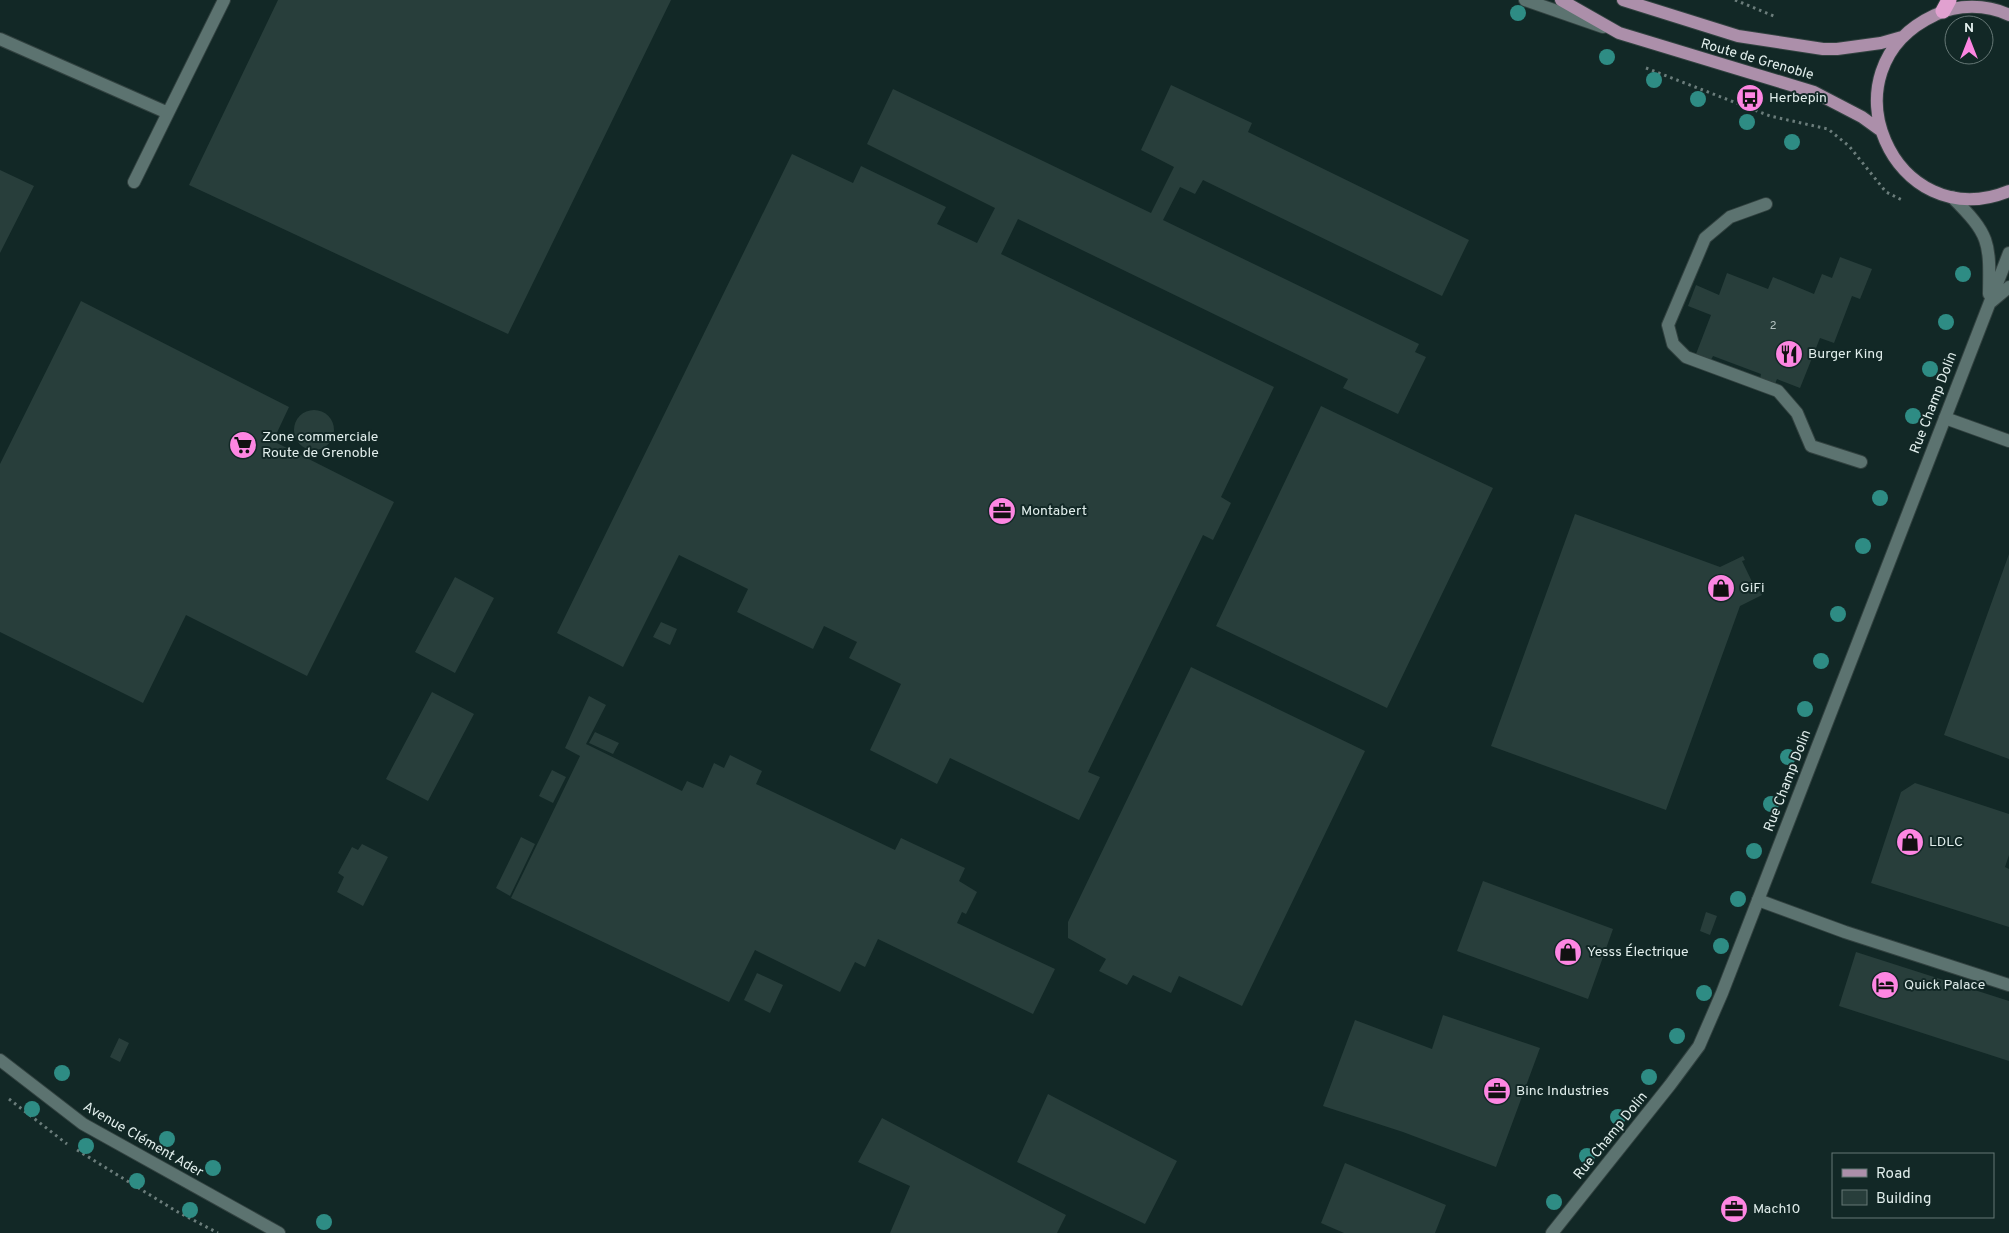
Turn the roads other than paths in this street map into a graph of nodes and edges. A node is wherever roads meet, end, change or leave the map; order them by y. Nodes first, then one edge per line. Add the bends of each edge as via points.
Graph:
1 (224, 0) edge
2 (1525, 0) edge
3 (1561, 0) edge
4 (1623, 0) edge
5 (1946, 6) edge
6 (2009, 15) edge
7 (1619, 33) junction
8 (1902, 37) junction
9 (0, 39) edge
10 (168, 113) junction
11 (1880, 130) junction
12 (134, 182) dead end
13 (2009, 191) edge
14 (1952, 197) junction
15 (1766, 204) dead end
16 (2009, 254) edge
17 (2009, 287) edge
18 (1989, 304) junction
19 (1945, 418) junction
20 (2009, 441) edge
21 (1861, 462) dead end
22 (1758, 900) junction
23 (2009, 985) edge
24 (0, 1060) edge
25 (279, 1233) edge
26 (1552, 1233) edge

1 - 10 street
2 - 7 street, Route de Grenoble
3 - 7 main road, Route de Grenoble
4 - 8 main road, Route de Grenoble via 1738,36 1823,49
5 - 6 main road via 1972,6
5 - 8 main road
7 - 11 main road, Route de Grenoble via 1814,92
8 - 11 main road via 1884,65 1876,97
9 - 10 street
10 - 12 street
11 - 14 main road via 1890,153 1907,174 1928,188
13 - 14 main road via 1974,199
14 - 18 street, Rue Champ Dolin via 1975,220 1986,238 1990,254
15 - 21 street via 1730,217 1705,238 1668,324 1673,344 1686,357 1778,391 1797,413 1811,446
16 - 18 street, Rue Champ Dolin
17 - 18 street, Rue Champ Dolin
18 - 19 street, Rue Champ Dolin
19 - 20 street
19 - 22 street, Rue Champ Dolin
22 - 23 street
22 - 26 street, Rue Champ Dolin via 1698,1046
24 - 25 street, Avenue Clément Ader via 83,1124

